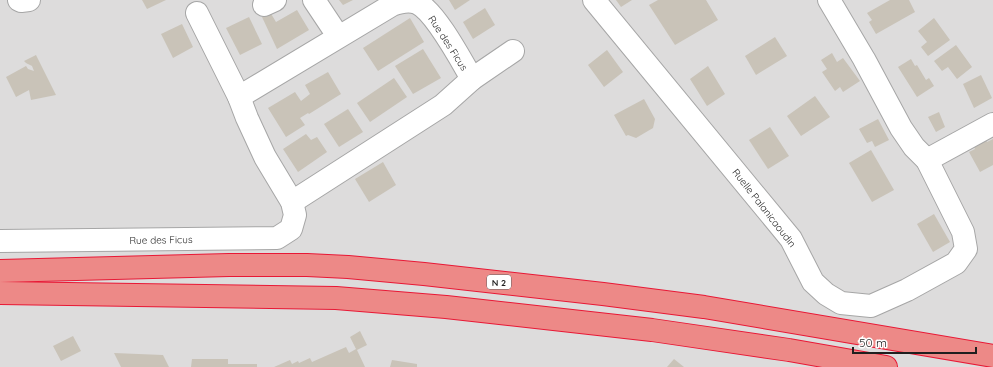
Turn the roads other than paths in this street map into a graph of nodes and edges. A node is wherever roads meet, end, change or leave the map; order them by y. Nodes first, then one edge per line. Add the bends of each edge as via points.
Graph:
1 (19, 0) edge
2 (29, 0) edge
3 (314, 0) edge
4 (594, 0) edge
5 (829, 0) edge
6 (196, 13) dead end
7 (338, 36) junction
8 (513, 51) dead end
9 (472, 79) junction
10 (239, 97) junction
11 (993, 124) edge
12 (927, 160) junction
13 (292, 202) junction
14 (0, 241) edge
15 (0, 271) edge
16 (0, 293) edge
17 (993, 356) edge
18 (886, 367) edge

1 - 2 street
3 - 7 street
4 - 12 street, Ruelle Palanicaoudin via 791,239 813,282 826,294 841,302 870,306 907,290 956,263 966,249 963,232
5 - 12 street, Ruelle Palanicaoudin via 901,128
6 - 10 street, Rue des Ficus
7 - 9 street, Rue des Ficus via 392,4 417,2 441,28
7 - 10 street, Rue des Ficus
8 - 9 street, Rue des Ficus
9 - 13 street, Rue des Ficus via 443,105
10 - 13 street, Rue des Ficus via 265,157
11 - 12 street
13 - 14 street, Rue des Ficus via 295,215 291,229 277,238
15 - 17 highway, N 2 via 228,265 363,268 704,307
16 - 18 highway via 336,298 378,301 652,330

